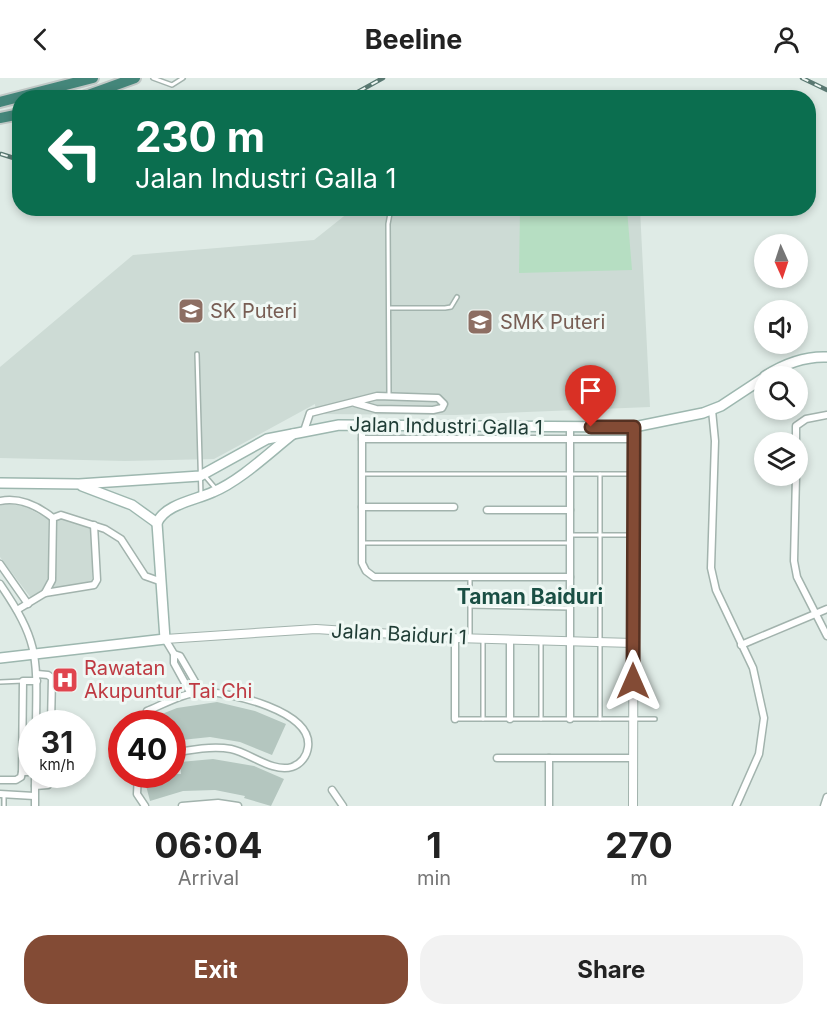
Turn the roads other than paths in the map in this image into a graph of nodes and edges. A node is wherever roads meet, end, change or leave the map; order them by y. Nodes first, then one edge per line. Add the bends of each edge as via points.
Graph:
1 (93, 78) edge
2 (135, 78) edge
3 (153, 78) edge
4 (183, 78) edge
5 (46, 90) edge
6 (102, 90) edge
7 (390, 216) edge
8 (457, 297) dead end
9 (390, 308) junction
10 (197, 354) dead end
11 (827, 357) edge
12 (783, 366) edge
13 (754, 384) edge
14 (389, 396) junction
15 (355, 403) junction
16 (712, 410) junction
17 (827, 415) edge
18 (362, 425) junction
19 (570, 427) junction
20 (634, 427) junction
21 (300, 432) junction
22 (796, 432) edge
23 (362, 439) junction
24 (570, 439) junction
25 (634, 439) junction
26 (362, 474) junction
27 (570, 474) junction
28 (600, 474) junction
29 (634, 474) junction
30 (202, 475) junction
31 (0, 483) edge
32 (79, 484) junction
33 (795, 486) edge
34 (218, 490) junction
35 (201, 498) junction
36 (0, 501) edge
37 (362, 507) junction
38 (454, 507) dead end
39 (487, 510) dead end
40 (570, 510) junction
41 (53, 518) junction
42 (158, 523) junction
43 (94, 525) junction
44 (570, 535) junction
45 (600, 535) junction
46 (634, 535) junction
47 (362, 543) junction
48 (570, 543) junction
49 (0, 564) edge
50 (470, 577) junction
51 (570, 577) junction
52 (162, 582) junction
53 (0, 584) edge
54 (45, 593) junction
55 (7, 595) junction
56 (0, 598) edge
57 (28, 604) junction
58 (470, 606) junction
59 (570, 608) junction
60 (827, 609) edge
61 (17, 610) junction
62 (817, 614) junction
63 (827, 636) edge
64 (455, 638) junction
65 (165, 639) junction
66 (470, 639) junction
67 (483, 639) junction
68 (510, 640) junction
69 (541, 640) junction
70 (570, 641) junction
71 (600, 642) junction
72 (633, 643) junction
73 (741, 645) junction
74 (35, 652) junction
75 (174, 654) junction
76 (0, 658) edge
77 (37, 677) junction
78 (23, 681) junction
79 (0, 682) edge
80 (201, 692) junction
81 (191, 694) junction
82 (23, 710) edge
83 (36, 710) edge
84 (51, 710) edge
85 (150, 710) edge
86 (455, 719) joint
87 (483, 719) junction
88 (510, 719) junction
89 (541, 719) junction
90 (570, 719) junction
91 (600, 719) junction
92 (633, 719) junction
93 (656, 719) dead end
94 (186, 752) edge
95 (497, 758) dead end
96 (549, 758) junction
97 (633, 758) junction
98 (18, 779) edge
99 (0, 780) edge
100 (35, 788) edge
101 (137, 788) edge
102 (332, 790) dead end
103 (2, 795) edge
104 (34, 796) junction
105 (827, 798) edge
106 (4, 806) edge
107 (34, 806) edge
108 (145, 806) edge
109 (182, 806) edge
110 (238, 806) edge
111 (343, 806) edge
112 (549, 806) edge
113 (633, 806) edge
114 (736, 806) edge
115 (824, 806) edge

1 - 5 highway
2 - 6 highway
3 - 4 lane via 172,85
7 - 9 lane
8 - 9 lane via 451,307 445,308
9 - 14 lane
10 - 30 lane
11 - 12 main road, Jalan Industri Galla 1
13 - 16 main road, Jalan Industri Galla 1
14 - 15 street
14 - 15 street via 438,398 444,405 433,410 376,409
15 - 21 street via 310,413
16 - 20 main road, Jalan Industri Galla 1
16 - 73 street via 715,441 711,568 716,590
17 - 22 street via 806,419 796,426
18 - 19 main road, Jalan Industri Galla 1
18 - 21 main road, Jalan Industri Galla 1
18 - 23 street
19 - 20 main road, Jalan Industri Galla 1
19 - 24 street
20 - 25 street
21 - 30 main road, Jalan Industri Galla 1 via 267,439
21 - 34 main road
23 - 24 street
23 - 26 street
24 - 25 street
24 - 27 street
25 - 29 street
26 - 27 lane
26 - 37 street
27 - 28 lane
27 - 40 street
28 - 29 lane
28 - 45 lane
29 - 46 street
30 - 32 main road
30 - 34 lane
30 - 35 lane
31 - 32 main road
32 - 42 main road via 132,505
33 - 62 street via 794,561
34 - 35 main road
35 - 42 main road via 164,512
36 - 41 street via 27,503
37 - 38 street
37 - 47 street
39 - 40 street
40 - 44 street
41 - 43 street via 61,515
41 - 54 street via 52,580
42 - 52 main road
43 - 52 street via 121,539 145,576
43 - 54 street via 94,585
44 - 45 lane
44 - 48 street
45 - 46 lane
45 - 71 lane
46 - 72 street
47 - 48 lane
47 - 50 street via 362,563 374,577
48 - 51 street
49 - 57 street
50 - 51 street
50 - 58 lane
51 - 59 street
52 - 65 main road
53 - 55 street
54 - 57 street
55 - 56 lane
55 - 61 street
57 - 61 street
58 - 59 lane
58 - 66 lane
59 - 70 street
60 - 62 street
61 - 74 street
62 - 63 street
62 - 73 street
64 - 65 street, Jalan Baiduri 1 via 316,629
64 - 66 street, Jalan Baiduri 1
64 - 86 street
65 - 74 main road
65 - 75 street
66 - 67 street, Jalan Baiduri 1
67 - 68 street, Jalan Baiduri 1
67 - 87 lane
68 - 69 street, Jalan Baiduri 1
68 - 88 street
69 - 70 street, Jalan Baiduri 1
69 - 89 lane
70 - 71 street, Jalan Baiduri 1
70 - 90 street
71 - 72 street, Jalan Baiduri 1
71 - 91 lane
72 - 92 street
73 - 114 street via 753,668 764,718 759,754
74 - 76 main road
74 - 77 street
75 - 80 street via 180,656
75 - 81 street via 174,663
77 - 78 street
77 - 83 street
77 - 84 street via 52,678
78 - 79 lane
78 - 82 street
80 - 81 street
80 - 94 street via 264,705 295,719 309,743 307,754 298,764 280,768 230,749
81 - 85 street
86 - 87 lane
87 - 88 lane
88 - 89 lane
89 - 90 lane
90 - 91 lane
91 - 92 lane
92 - 93 lane
92 - 97 street
95 - 96 street
96 - 97 street
96 - 112 street
97 - 113 street
98 - 99 street
100 - 104 street
101 - 108 street
102 - 111 street
103 - 104 street
103 - 106 lane
104 - 107 street
105 - 115 street
109 - 110 street

